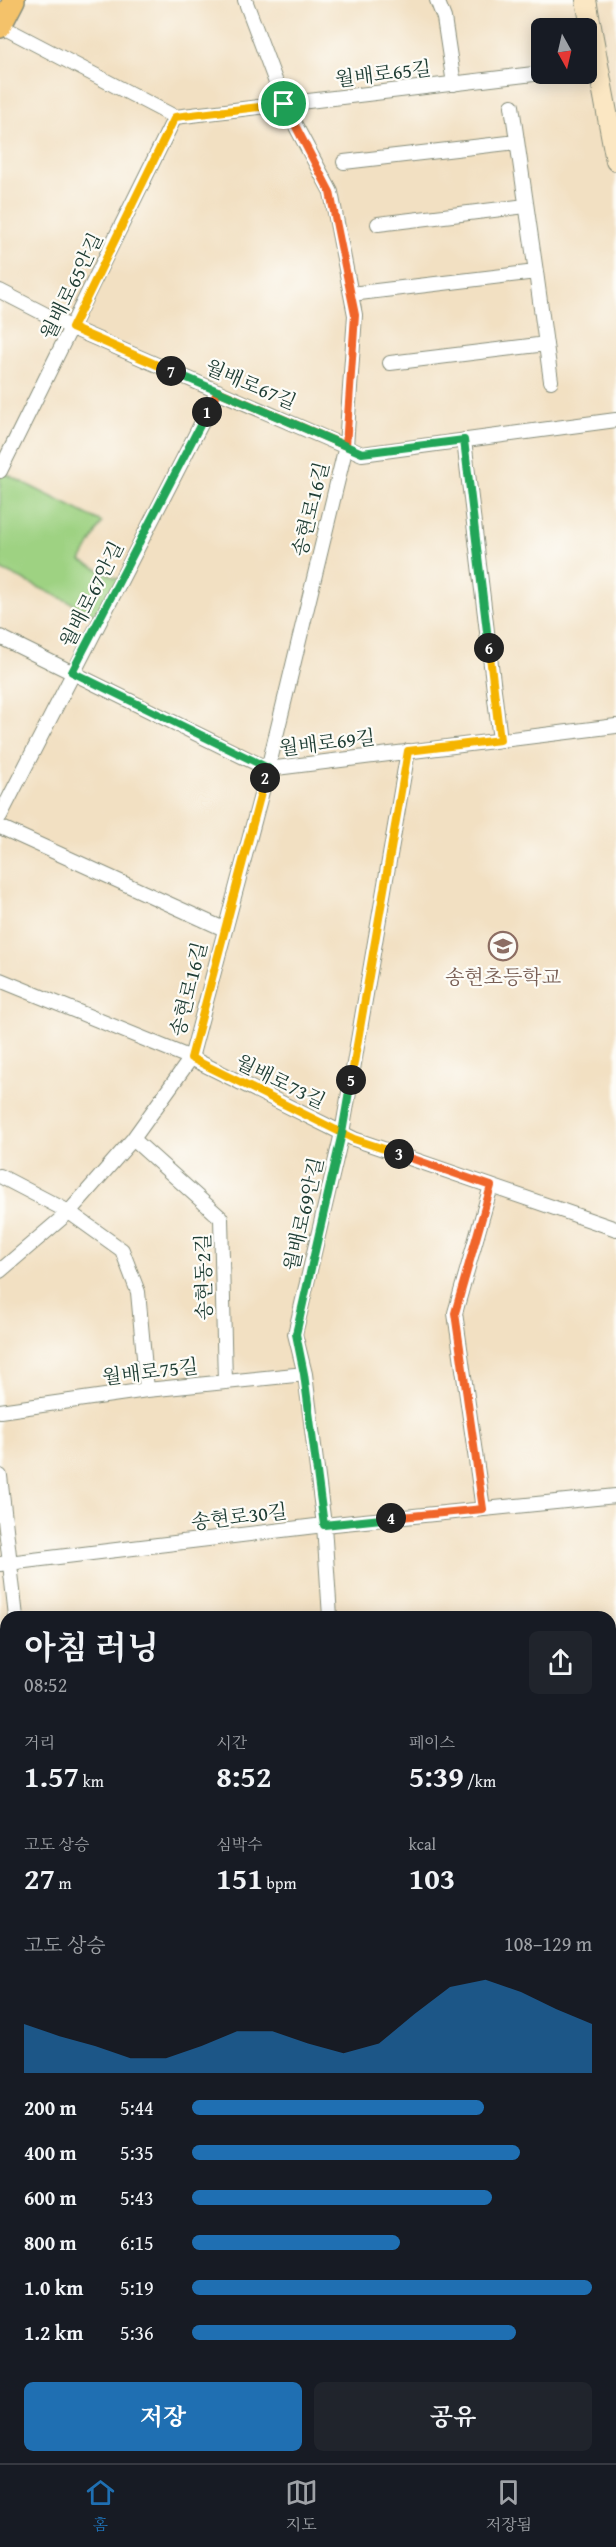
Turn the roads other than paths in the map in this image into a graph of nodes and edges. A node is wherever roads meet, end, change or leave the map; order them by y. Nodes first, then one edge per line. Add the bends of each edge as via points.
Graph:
1 (14, 0) edge
2 (245, 0) edge
3 (436, 0) edge
4 (586, 0) edge
5 (588, 18) edge
6 (0, 26) edge
7 (531, 74) edge
8 (597, 83) edge
9 (454, 84) junction
10 (284, 104) junction
11 (512, 106) dead end
12 (175, 117) junction
13 (517, 142) junction
14 (616, 161) edge
15 (344, 162) dead end
16 (526, 206) junction
17 (378, 224) dead end
18 (536, 272) junction
19 (0, 291) edge
20 (351, 294) junction
21 (72, 328) junction
22 (546, 344) junction
23 (390, 363) dead end
24 (551, 381) dead end
25 (218, 391) junction
26 (616, 420) edge
27 (464, 440) junction
28 (346, 446) junction
29 (0, 471) edge
30 (0, 637) edge
31 (72, 672) junction
32 (616, 726) edge
33 (500, 740) junction
34 (408, 751) junction
35 (268, 768) junction
36 (0, 816) edge
37 (0, 827) edge
38 (224, 929) junction
39 (0, 980) edge
40 (191, 1058) junction
41 (342, 1133) junction
42 (133, 1139) junction
43 (0, 1176) edge
44 (491, 1186) junction
45 (69, 1212) junction
46 (616, 1229) edge
47 (0, 1271) edge
48 (304, 1374) junction
49 (225, 1382) junction
50 (147, 1390) junction
51 (0, 1411) edge
52 (0, 1476) edge
53 (616, 1496) edge
54 (483, 1509) junction
55 (324, 1525) junction
56 (4, 1563) edge
57 (15, 1611) edge
58 (330, 1611) edge

1 - 6 main road
2 - 10 street, 송현로16길
3 - 9 street via 444,18
4 - 5 main road
6 - 12 street
7 - 9 street, 월배로65길
8 - 14 main road
9 - 10 street, 월배로65길
10 - 12 street, 월배로65길
10 - 20 street, 송현로16길 via 330,192
11 - 13 street
12 - 21 street, 월배로65안길
13 - 15 street
13 - 16 street
16 - 17 street
16 - 18 street
18 - 20 street
18 - 22 street
19 - 21 street, 월배로67길
20 - 28 street, 송현로16길 via 355,315
21 - 25 street, 월배로67길
21 - 29 street, 월배로65안길
22 - 23 street
22 - 24 street
25 - 28 street, 월배로67길
25 - 31 street, 월배로67안길
26 - 27 street, 월배로67길
27 - 28 street, 월배로67길 via 362,453
27 - 33 street
28 - 35 street, 송현로16길
30 - 31 street, 월배로69길
31 - 35 street, 월배로69길
31 - 36 street, 월배로67안길
32 - 33 street, 월배로69길
33 - 34 street, 월배로69길
34 - 35 street, 월배로69길
34 - 41 street, 월배로69안길
35 - 38 street, 송현로16길
37 - 38 street, 송현로16길
38 - 40 street, 송현로16길
39 - 40 street, 월배로73길
40 - 41 street, 월배로73길
40 - 42 street
41 - 44 street, 월배로73길
41 - 48 street, 월배로69안길 via 296,1334
42 - 45 street
42 - 49 street, 송현동2길 via 221,1218
43 - 45 street
44 - 46 street, 월배로73길
44 - 54 street via 455,1313
45 - 47 street
45 - 50 street via 122,1250 138,1292
48 - 49 street, 월배로75길
48 - 55 street, 월배로69안길
49 - 50 street, 월배로75길
50 - 51 street, 월배로75길
52 - 56 street
53 - 54 street, 송현로30길
54 - 55 street, 송현로30길
55 - 56 street, 송현로30길
55 - 58 street, 월배로69안길
56 - 57 street

